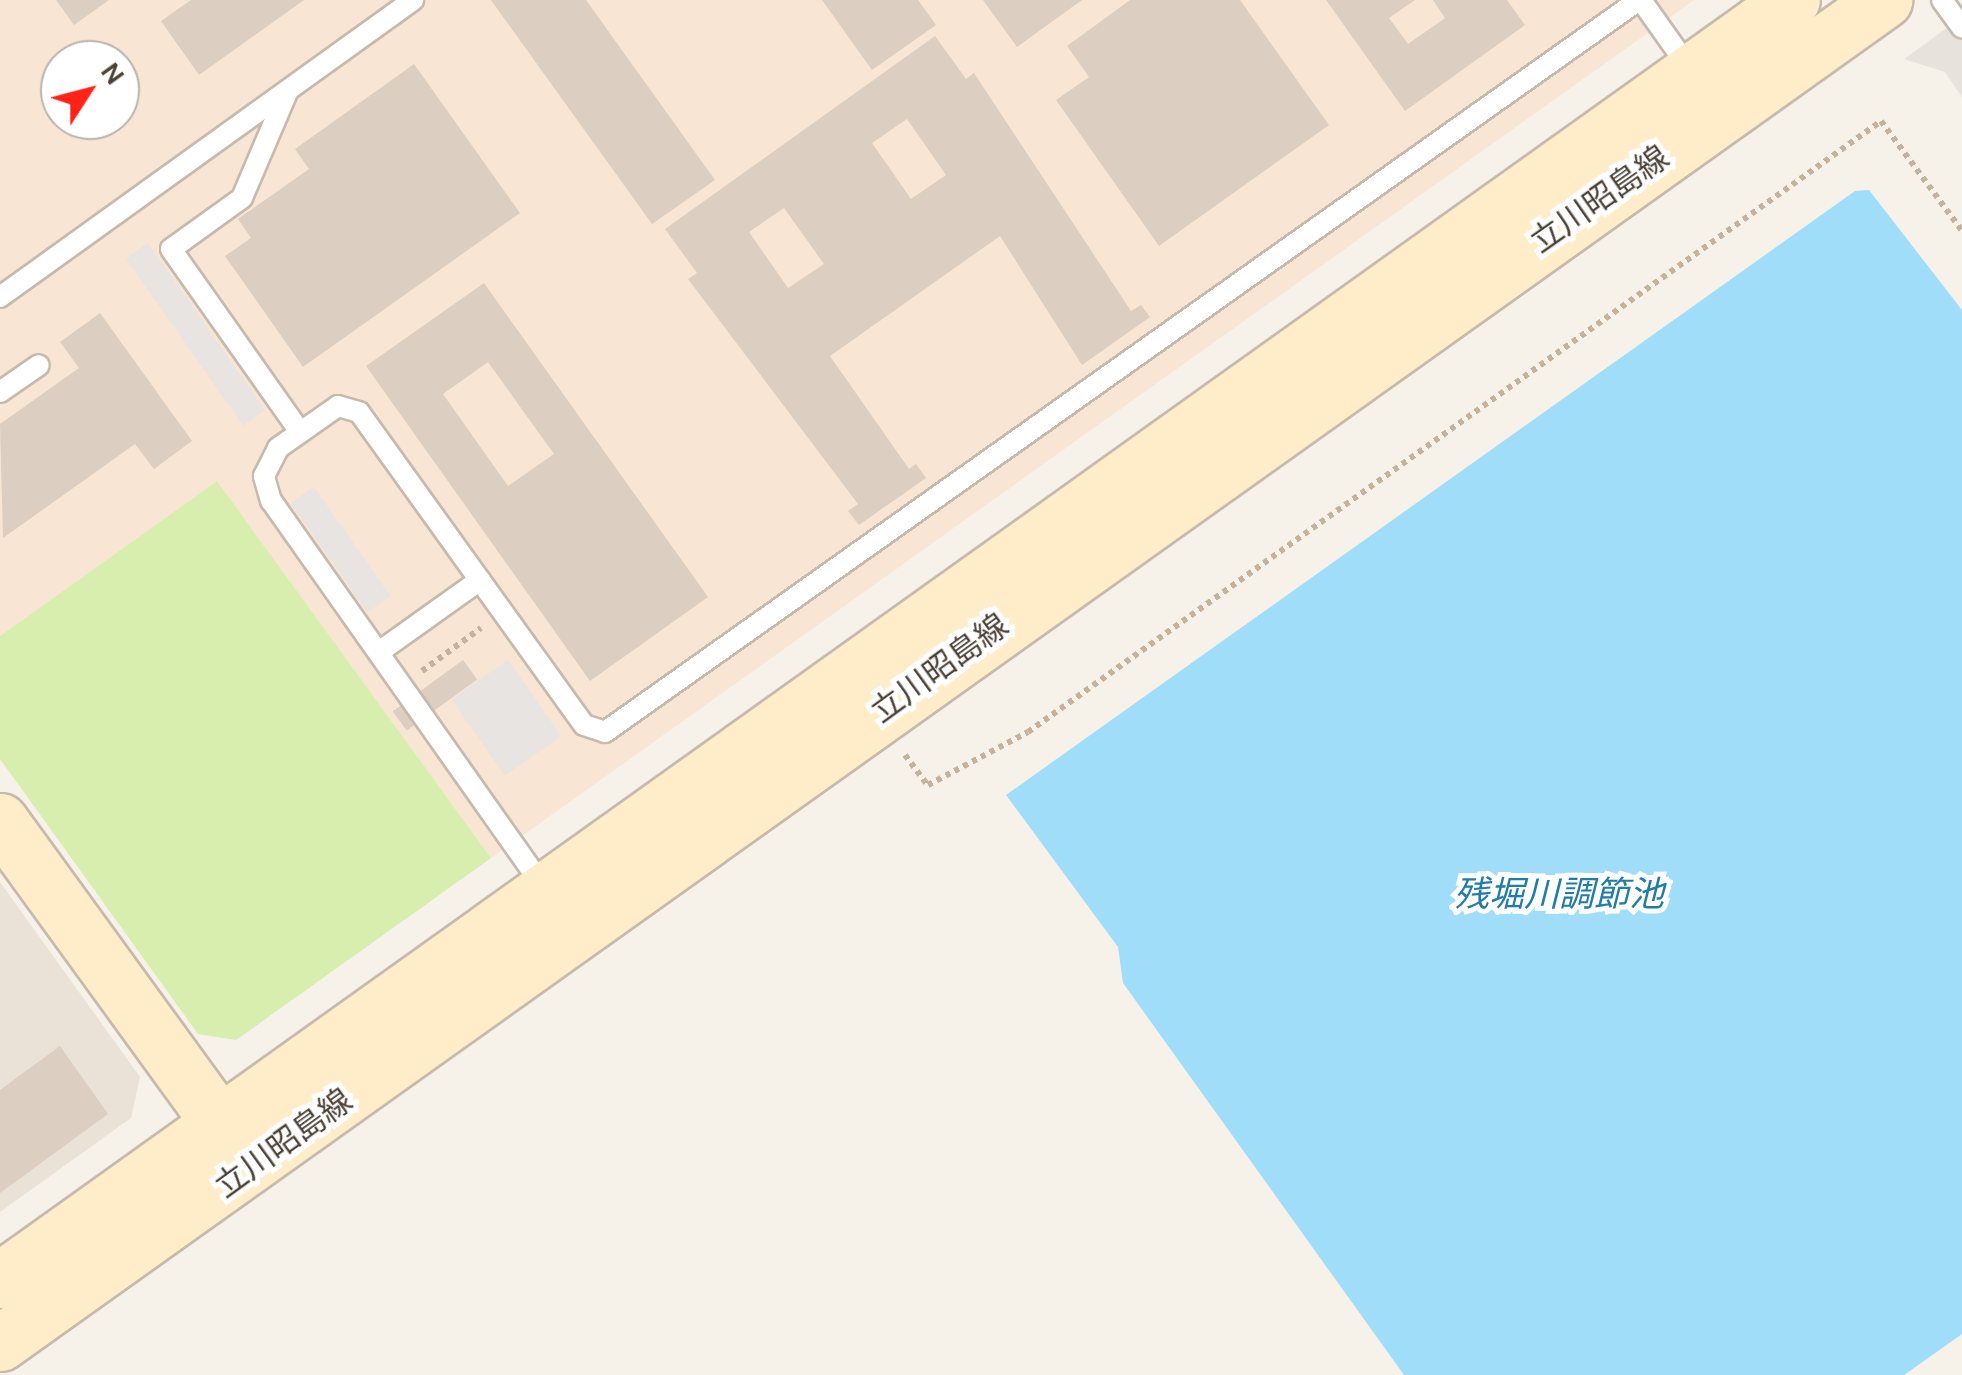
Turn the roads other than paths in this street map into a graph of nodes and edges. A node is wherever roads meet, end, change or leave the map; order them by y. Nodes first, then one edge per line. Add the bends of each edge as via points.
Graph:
1 (413, 0) edge
2 (1640, 0) edge
3 (1792, 0) edge
4 (1826, 0) edge
5 (1884, 0) edge
6 (1942, 0) edge
7 (1962, 28) edge
8 (1693, 72) junction
9 (288, 90) junction
10 (0, 297) edge
11 (39, 365) dead end
12 (0, 392) edge
13 (300, 432) junction
14 (480, 580) junction
15 (379, 652) junction
16 (0, 821) edge
17 (546, 890) junction
18 (218, 1122) junction
19 (252, 1168) junction
20 (0, 1280) edge
21 (0, 1343) edge

1 - 9 lane
2 - 8 lane
2 - 14 lane via 614,727 584,725
3 - 8 main road, 立川昭島線
4 - 8 main road via 1766,43
5 - 19 main road, 立川昭島線
6 - 7 lane
8 - 17 main road, 立川昭島線
9 - 10 lane
9 - 13 lane via 242,198 171,249
11 - 12 lane
13 - 14 lane via 338,406 358,412
13 - 15 lane via 272,455 265,487
14 - 15 lane
15 - 17 lane
16 - 18 main road
17 - 18 main road, 立川昭島線
18 - 19 main road
18 - 20 main road, 立川昭島線
19 - 21 main road, 立川昭島線

